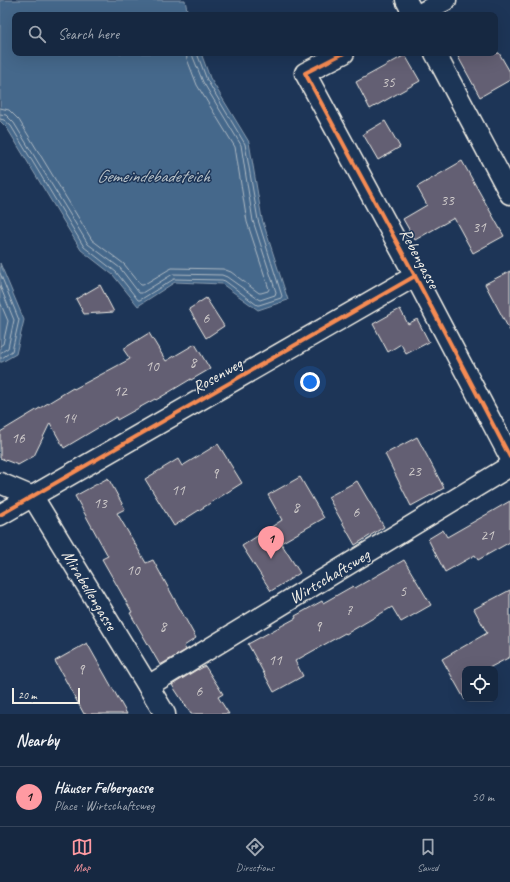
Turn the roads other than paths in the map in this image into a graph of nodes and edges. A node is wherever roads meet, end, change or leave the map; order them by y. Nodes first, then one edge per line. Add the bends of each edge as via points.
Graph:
1 (406, 0) edge
2 (446, 0) edge
3 (412, 12) edge
4 (424, 12) edge
5 (338, 56) edge
6 (437, 56) edge
7 (510, 194) edge
8 (415, 276) junction
9 (510, 457) edge
10 (510, 466) edge
11 (0, 483) edge
12 (32, 497) junction
13 (0, 515) edge
14 (148, 686) junction
15 (165, 714) edge

1 - 3 street
2 - 4 street
5 - 8 street, Rebengasse via 305,73
6 - 7 street
8 - 9 street, Rebengasse
8 - 12 street, Rosenweg
10 - 14 street, Wirtschaftsweg
11 - 12 street
12 - 13 street, Rosenweg
12 - 14 street, Mirabellengasse
14 - 15 street, Mirabellengasse

